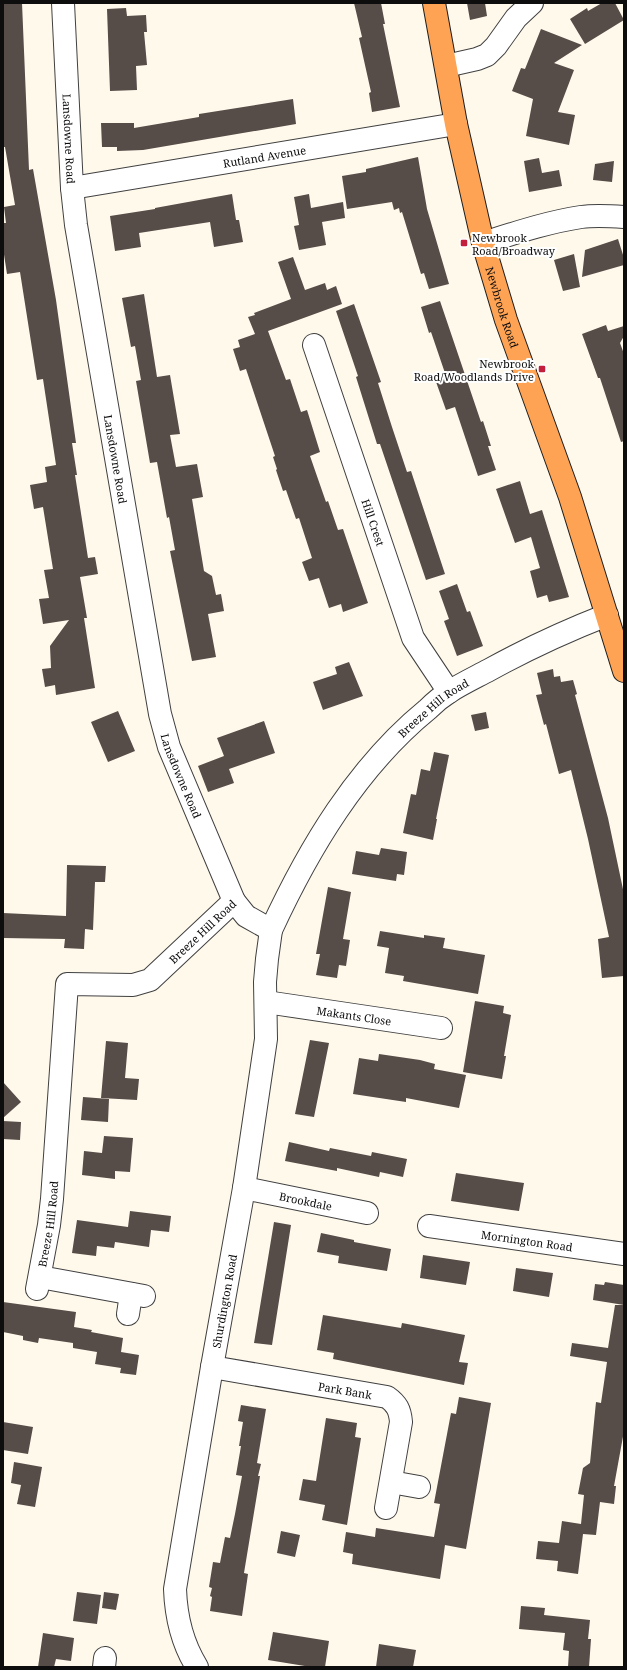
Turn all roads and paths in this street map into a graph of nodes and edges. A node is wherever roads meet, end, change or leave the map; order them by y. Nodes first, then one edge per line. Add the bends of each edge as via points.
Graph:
1 (63, 3) edge
2 (434, 3) edge
3 (532, 3) edge
4 (446, 66) junction
5 (456, 124) junction
6 (72, 188) junction
7 (624, 216) edge
8 (483, 243) junction
9 (314, 345) dead end
10 (607, 615) junction
11 (624, 671) edge
12 (449, 692) junction
13 (234, 901) junction
14 (272, 930) junction
15 (266, 1002) junction
16 (441, 1028) dead end
17 (244, 1188) junction
18 (367, 1212) dead end
19 (429, 1226) dead end
20 (624, 1254) edge
21 (134, 1301) dead end
22 (212, 1367) junction
23 (391, 1482) junction
24 (419, 1487) dead end
25 (386, 1508) dead end
26 (197, 1667) edge

1 - 6 street, Lansdowne Road
2 - 4 highway, Newbrook Road
3 - 4 street via 516,18 487,55
4 - 5 highway, Newbrook Road
5 - 6 street, Rutland Avenue
5 - 8 highway, Newbrook Road
6 - 13 street, Lansdowne Road via 78,240 160,714 169,747
7 - 8 street via 581,217
8 - 10 highway, Newbrook Road via 506,320 570,497
9 - 12 street, Hill Crest via 413,638
10 - 11 highway, Newbrook Road
10 - 12 street, Breeze Hill Road via 518,654
12 - 14 street, Breeze Hill Road via 407,726 370,764 313,847 292,884
13 - 14 street, Breeze Hill Road via 246,916
13 - 21 street, Breeze Hill Road via 150,980 133,985 67,984 52,1199 38,1283
14 - 15 street, Shurdington Road via 265,982
15 - 16 street, Makants Close
15 - 17 street, Shurdington Road via 266,1039
17 - 18 street, Brookdale
17 - 22 street, Shurdington Road
19 - 20 street, Mornington Road
22 - 23 street, Park Bank via 387,1397 395,1403 402,1422
22 - 26 street, Shurdington Road via 175,1589 176,1612 183,1639
23 - 24 street
23 - 25 street, Park Bank

